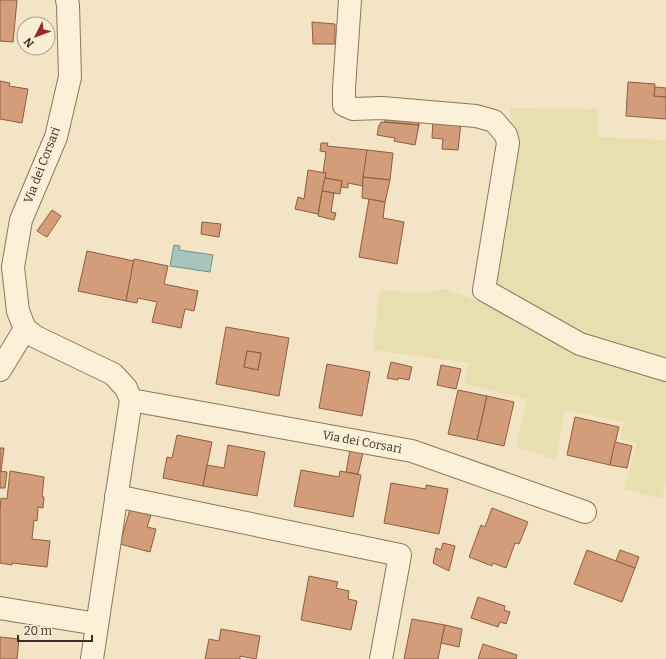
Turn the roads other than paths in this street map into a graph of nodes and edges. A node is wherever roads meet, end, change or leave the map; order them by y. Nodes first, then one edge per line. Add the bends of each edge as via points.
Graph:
1 (67, 0) edge
2 (350, 0) edge
3 (25, 328) junction
4 (0, 370) edge
5 (666, 370) edge
6 (131, 400) junction
7 (116, 496) junction
8 (585, 512) dead end
9 (0, 608) edge
10 (97, 624) junction
11 (92, 659) edge
12 (381, 659) edge

1 - 3 street, Via dei Corsari via 70,77 56,137 21,220 14,267 18,311
2 - 5 street via 344,105 353,109 382,108 476,116 494,121 506,135 508,143 484,290 580,344
3 - 4 street
3 - 6 street via 36,337 113,374 126,388
6 - 7 street
6 - 8 street, Via dei Corsari via 412,450
7 - 10 street
7 - 12 street via 400,555
9 - 10 street
10 - 11 street

